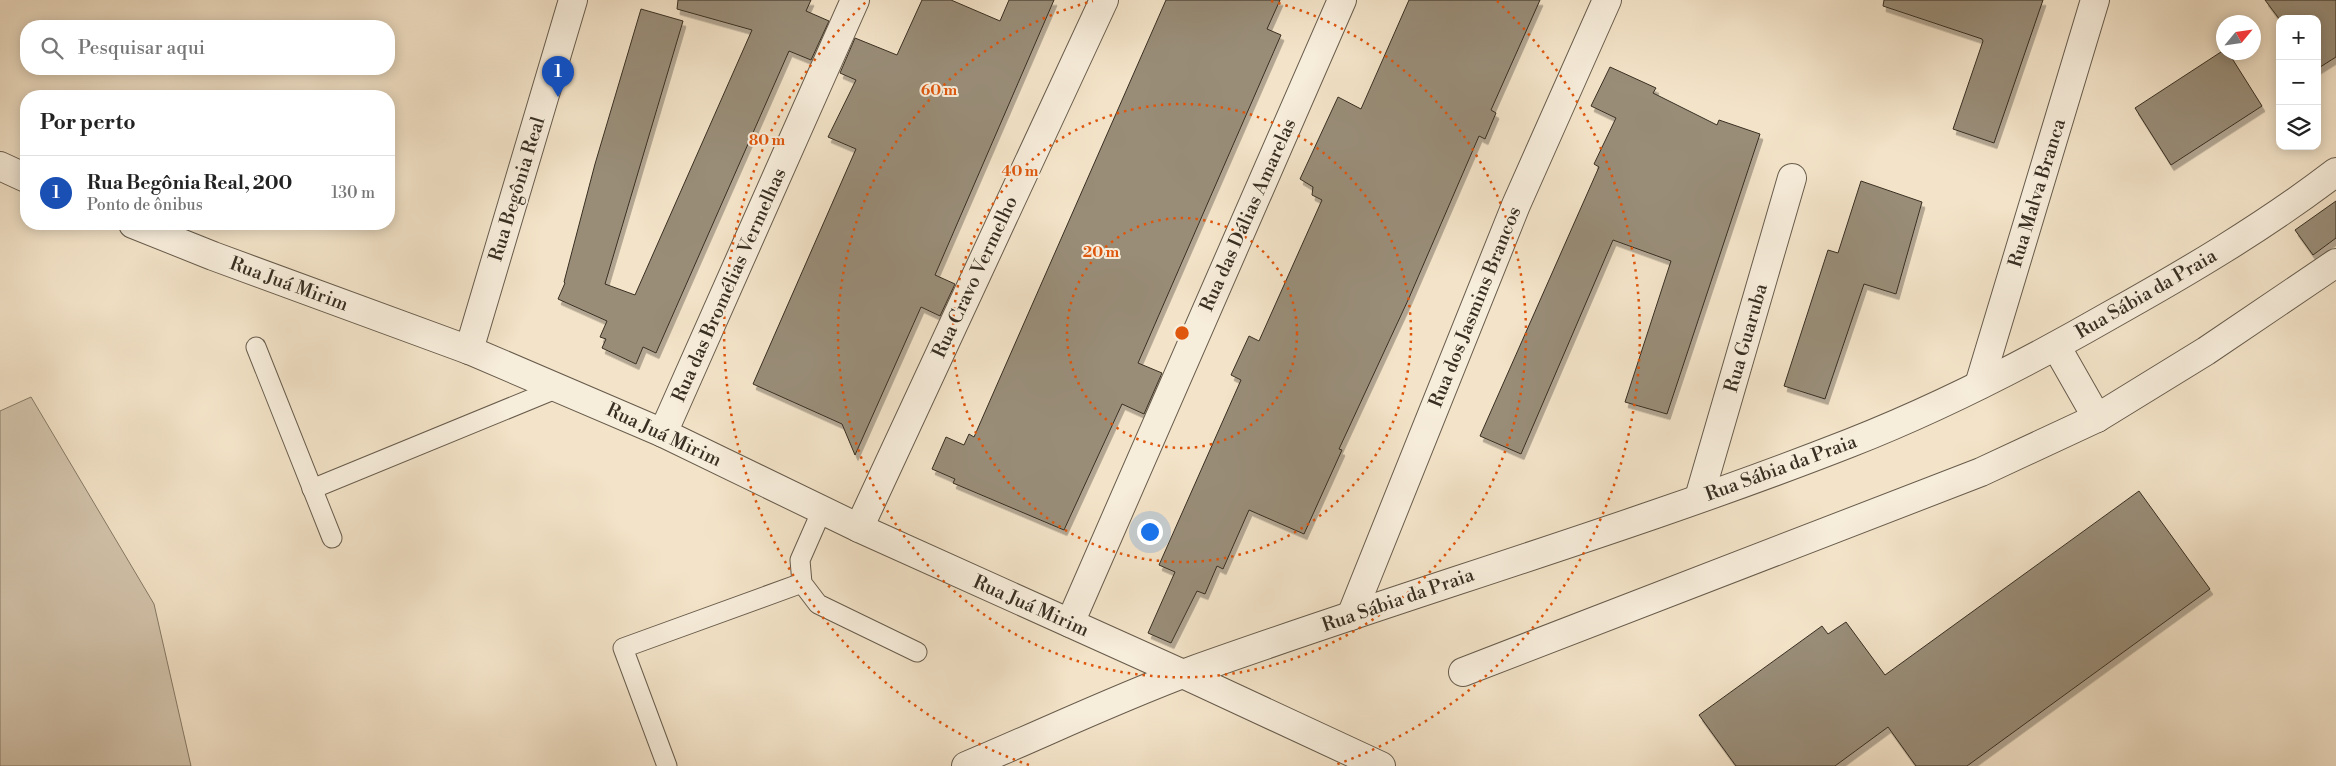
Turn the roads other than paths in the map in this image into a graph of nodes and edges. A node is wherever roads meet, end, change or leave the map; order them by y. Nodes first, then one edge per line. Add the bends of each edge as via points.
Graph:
1 (573, 0) edge
2 (856, 0) edge
3 (1104, 0) edge
4 (1342, 0) edge
5 (1606, 0) edge
6 (2095, 0) edge
7 (0, 166) edge
8 (2336, 172) edge
9 (20, 175) edge
10 (1792, 178) dead end
11 (148, 230) edge
12 (2336, 263) edge
13 (2056, 346) junction
14 (256, 347) dead end
15 (469, 350) junction
16 (1980, 385) junction
17 (558, 388) junction
18 (2097, 418) junction
19 (664, 433) junction
20 (312, 489) junction
21 (1699, 498) junction
22 (822, 510) junction
23 (859, 528) junction
24 (332, 538) dead end
25 (802, 583) junction
26 (1351, 616) junction
27 (1070, 623) junction
28 (917, 652) dead end
29 (1463, 672) dead end
30 (1184, 674) junction
31 (667, 766) edge
32 (966, 766) edge
33 (1381, 766) edge

1 - 15 street, Rua Begônia Real
2 - 19 street, Rua das Bromélias Vermelhas
3 - 23 street, Rua Cravo Vermelho
4 - 27 street, Rua das Dálias Amarelas
5 - 26 street, Rua dos Jasmins Brancos via 1516,205
6 - 16 street, Rua Malva Branca
7 - 9 street
8 - 13 street, Rua Sábia da Praia via 2292,205 2179,277
10 - 21 street, Rua Guaruba
11 - 15 street, Rua Juá Mirim
12 - 18 street via 2206,351
13 - 16 street, Rua Sábia da Praia
13 - 18 street
14 - 20 lane
15 - 17 street, Rua Juá Mirim
16 - 21 street, Rua Sábia da Praia via 1853,442
17 - 19 street, Rua Juá Mirim
17 - 20 lane
18 - 29 street via 1972,476
19 - 22 street, Rua Juá Mirim
20 - 24 lane
21 - 26 street, Rua Sábia da Praia
22 - 23 street, Rua Juá Mirim
22 - 25 lane via 800,560
23 - 27 street, Rua Juá Mirim
25 - 28 lane via 818,604
25 - 31 lane via 623,648
26 - 30 street, Rua Sábia da Praia
27 - 30 street, Rua Juá Mirim
30 - 32 street, Rua Sábia da Praia
30 - 33 street, Rua Juá Mirim

